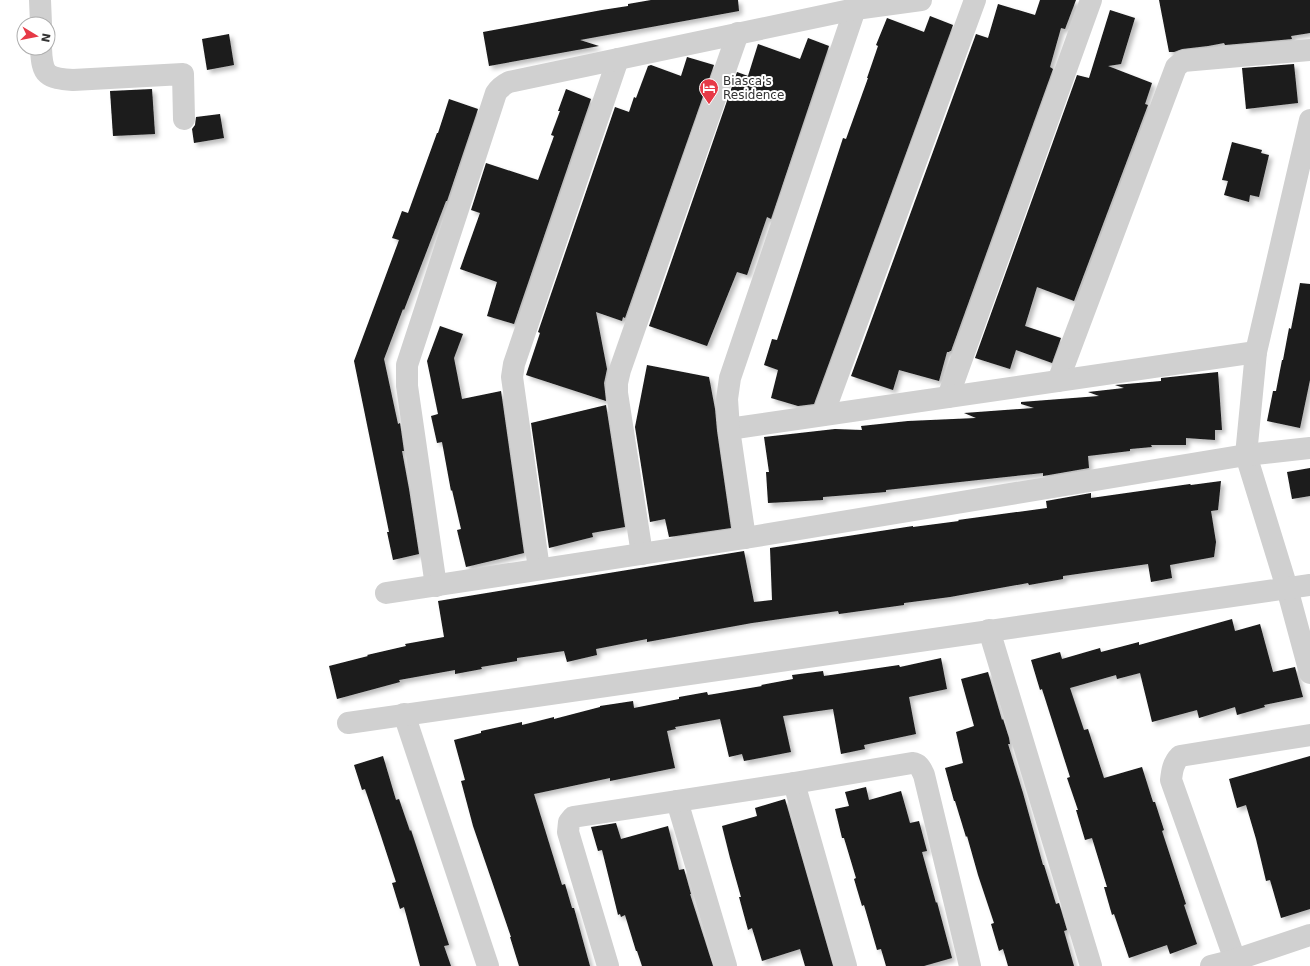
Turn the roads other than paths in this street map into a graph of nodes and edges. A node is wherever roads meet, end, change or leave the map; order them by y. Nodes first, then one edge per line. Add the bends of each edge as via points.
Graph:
1 (40, 0) edge
2 (921, 0) edge
3 (975, 0) edge
4 (1091, 0) edge
5 (854, 9) junction
6 (41, 16) edge
7 (738, 33) junction
8 (1310, 50) edge
9 (42, 56) edge
10 (618, 59) junction
11 (184, 119) dead end
12 (1310, 120) edge
13 (1256, 352) junction
14 (1058, 381) junction
15 (948, 397) junction
16 (823, 415) junction
17 (729, 429) junction
18 (1310, 448) edge
19 (1246, 455) junction
20 (745, 538) junction
21 (642, 554) junction
22 (539, 569) junction
23 (1310, 585) edge
24 (436, 586) junction
25 (1287, 588) junction
26 (386, 593) dead end
27 (989, 630) junction
28 (1310, 673) edge
29 (404, 714) junction
30 (348, 723) dead end
31 (1310, 735) edge
32 (794, 783) junction
33 (677, 801) junction
34 (1310, 935) edge
35 (1235, 960) junction
36 (488, 966) edge
37 (608, 966) edge
38 (726, 966) edge
39 (846, 966) edge
40 (970, 966) edge
41 (1091, 966) edge
42 (1211, 966) edge

1 - 6 street
2 - 5 street
3 - 16 street
4 - 15 street
5 - 7 street
5 - 17 street via 730,378 727,399
7 - 10 street
7 - 21 street via 617,383
8 - 14 street via 1183,61 1176,67
9 - 11 street via 45,70 57,78 73,80 183,74
10 - 22 street via 514,364 512,377
10 - 24 street via 509,82 496,93 407,365 407,386
12 - 13 street
13 - 14 street
13 - 19 street
14 - 15 street
15 - 16 street
16 - 17 street
17 - 20 street
18 - 19 street
19 - 20 street
19 - 25 street
20 - 21 street
21 - 22 street
22 - 24 street
23 - 25 street
24 - 26 street
25 - 27 street
25 - 28 street
27 - 29 street
27 - 41 street
29 - 30 street
29 - 36 street
31 - 35 street via 1180,756 1172,769 1171,780
32 - 33 street
32 - 39 street
32 - 40 street via 912,763 920,766
33 - 37 street via 573,817 569,822 568,832
33 - 38 street
34 - 35 street
35 - 42 street

